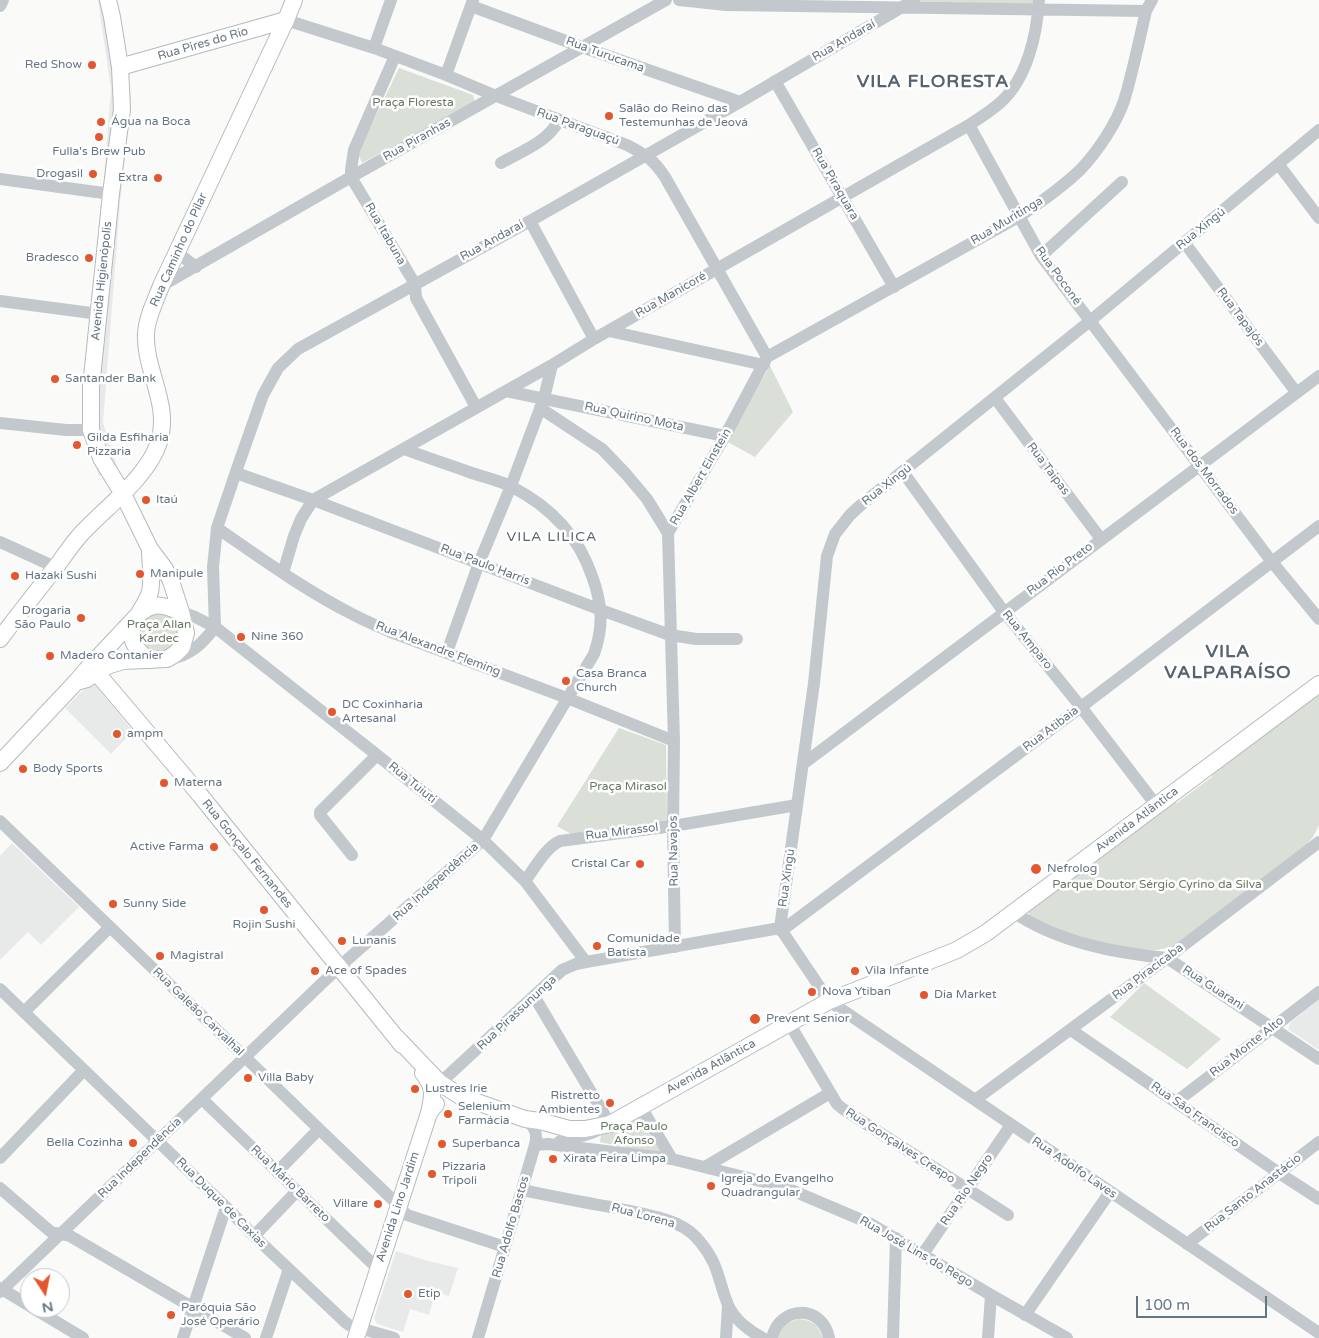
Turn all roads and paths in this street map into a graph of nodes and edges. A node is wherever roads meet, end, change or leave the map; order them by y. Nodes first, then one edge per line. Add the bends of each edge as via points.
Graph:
1 (3, 0) edge
2 (108, 0) edge
3 (294, 0) edge
4 (391, 0) edge
5 (666, 0) edge
6 (679, 0) edge
7 (914, 0) edge
8 (472, 3) edge
9 (1039, 4) edge
10 (1149, 5) edge
11 (0, 6) edge
12 (901, 8) junction
13 (286, 20) junction
14 (582, 47) junction
15 (374, 48) junction
16 (395, 56) junction
17 (120, 67) junction
18 (446, 75) junction
19 (775, 81) junction
20 (496, 96) junction
21 (740, 102) junction
22 (559, 120) junction
23 (969, 125) junction
24 (1319, 130) edge
25 (646, 155) junction
26 (501, 163) dead end
27 (1279, 165) junction
28 (351, 177) junction
29 (0, 179) edge
30 (1122, 182) dead end
31 (111, 194) junction
32 (843, 197) junction
33 (1020, 216) junction
34 (1319, 218) edge
35 (530, 220) junction
36 (1184, 242) junction
37 (177, 252) junction
38 (1041, 256) junction
39 (196, 267) junction
40 (716, 269) junction
41 (415, 284) junction
42 (161, 286) junction
43 (894, 287) junction
44 (0, 301) edge
45 (99, 314) junction
46 (1090, 321) junction
47 (609, 331) junction
48 (594, 339) junction
49 (766, 361) junction
50 (552, 365) junction
51 (1319, 376) edge
52 (506, 391) junction
53 (1296, 392) junction
54 (994, 398) junction
55 (542, 403) junction
56 (476, 407) junction
57 (0, 423) edge
58 (91, 430) junction
59 (725, 436) junction
60 (404, 449) junction
61 (1199, 465) junction
62 (903, 472) junction
63 (236, 473) junction
64 (511, 486) junction
65 (122, 494) junction
66 (312, 500) junction
67 (1319, 526) edge
68 (217, 528) junction
69 (668, 533) junction
70 (1101, 539) junction
71 (0, 542) edge
72 (150, 549) junction
73 (1272, 562) junction
74 (479, 563) junction
75 (55, 567) junction
76 (283, 573) junction
77 (213, 593) junction
78 (602, 610) junction
79 (1004, 612) junction
80 (188, 615) junction
81 (138, 616) junction
82 (1319, 619) edge
83 (214, 627) junction
84 (670, 635) junction
85 (0, 639) edge
86 (738, 639) dead end
87 (446, 652) junction
88 (102, 654) junction
89 (160, 659) junction
90 (96, 672) junction
91 (76, 682) junction
92 (1319, 684) edge
93 (567, 698) junction
94 (1081, 706) junction
95 (674, 740) junction
96 (377, 755) junction
97 (0, 763) edge
98 (803, 764) junction
99 (797, 805) junction
100 (1156, 805) junction
101 (0, 821) edge
102 (673, 826) junction
103 (483, 840) junction
104 (1319, 842) edge
105 (352, 855) dead end
106 (525, 881) junction
107 (1012, 912) junction
108 (110, 927) junction
109 (780, 930) junction
110 (676, 947) junction
111 (1167, 958) junction
112 (586, 962) junction
113 (339, 968) junction
114 (0, 989) edge
115 (1319, 992) edge
116 (534, 996) junction
117 (829, 1001) junction
118 (24, 1012) junction
119 (789, 1024) junction
120 (1272, 1027) junction
121 (1072, 1030) junction
122 (396, 1037) junction
123 (245, 1057) junction
124 (1319, 1060) edge
125 (84, 1070) junction
126 (440, 1083) junction
127 (830, 1093) junction
128 (460, 1096) junction
129 (202, 1099) junction
130 (976, 1100) junction
131 (1176, 1102) junction
132 (641, 1107) junction
133 (430, 1113) junction
134 (525, 1119) junction
135 (610, 1124) junction
136 (1011, 1125) junction
137 (319, 1129) junction
138 (158, 1141) junction
139 (1319, 1142) edge
140 (542, 1144) junction
141 (0, 1158) edge
142 (672, 1159) junction
143 (705, 1167) junction
144 (277, 1172) junction
145 (1279, 1173) junction
146 (0, 1188) edge
147 (967, 1188) junction
148 (522, 1190) junction
149 (297, 1191) junction
150 (1110, 1192) junction
151 (1319, 1199) edge
152 (398, 1206) junction
153 (226, 1207) junction
154 (1008, 1215) dead end
155 (60, 1234) junction
156 (254, 1236) junction
157 (896, 1238) junction
158 (1187, 1244) junction
159 (505, 1247) junction
160 (923, 1254) junction
161 (288, 1269) junction
162 (378, 1270) junction
163 (1, 1290) edge
164 (991, 1295) junction
165 (20, 1300) edge
166 (728, 1306) junction
167 (194, 1308) junction
168 (1025, 1315) junction
169 (50, 1318) edge
170 (357, 1333) edge
171 (1319, 1333) edge
172 (83, 1338) edge
173 (183, 1338) edge
174 (245, 1338) edge
175 (266, 1338) edge
176 (394, 1338) edge
177 (478, 1338) edge
178 (726, 1338) edge
179 (763, 1338) edge
180 (772, 1338) edge
181 (829, 1338) edge
182 (893, 1338) edge
183 (988, 1338) edge
184 (1067, 1338) edge

1 - 11 street
2 - 17 main road, Avenida Higienópolis
3 - 13 main road, Rua Caminho do Pilar
4 - 15 street
5 - 14 street, Rua Piranhas
6 - 12 street via 726,6
7 - 12 street, Rua Andaraí
8 - 14 street, Rua Turucama
8 - 18 street
9 - 10 street
9 - 12 street
9 - 23 street, Rua Manicoré via 1033,44 1022,71 1001,102
10 - 33 street, Rua Muritinga via 1123,102 1114,123 1081,169
12 - 19 street, Rua Andaraí
13 - 15 street, Rua Paraguaçú
13 - 17 main road, Rua Pires do Rio
13 - 37 main road, Rua Caminho do Pilar
14 - 20 street, Rua Piranhas
14 - 21 street, Rua Turucama
15 - 16 street, Rua Paraguaçú
16 - 18 street, Rua Paraguaçú
16 - 28 street via 354,150
17 - 31 main road, Avenida Higienópolis via 122,109
18 - 20 street, Rua Paraguaçú
19 - 21 street, Rua Andaraí
19 - 32 street, Rua Piraquara
20 - 22 street, Rua Paraguaçú
20 - 28 street, Rua Piranhas
21 - 25 street, Rua Andaraí
22 - 25 street, Rua Paraguaçú via 628,145
22 - 26 street via 546,138
23 - 32 street, Rua Manicoré
23 - 33 street, Rua Poconé
24 - 27 street, Rua Xingú
25 - 35 street, Rua Andaraí
25 - 40 street, Rua Paraguaçú via 665,177
27 - 34 street
27 - 36 street, Rua Xingú
28 - 39 street, Rua Piranhas
28 - 41 street, Rua Itabuna
29 - 31 street
30 - 38 street
31 - 45 main road, Avenida Higienópolis
32 - 40 street, Rua Manicoré
32 - 43 street, Rua Piraquara
33 - 38 street, Rua Poconé
33 - 43 street, Rua Muritinga
35 - 41 street, Rua Andaraí
35 - 48 street
36 - 46 street, Rua Xingú
36 - 53 street, Rua Tapajós
37 - 39 street
37 - 42 main road, Rua Caminho do Pilar
38 - 46 street, Rua Poconé
39 - 42 street, Rua Piranhas
40 - 47 street, Rua Manicoré
40 - 49 street, Rua Paraguaçú
41 - 56 street, Rua Itabuna via 416,298
41 - 63 street, Rua Andaraí via 298,349 278,368 263,395
42 - 65 main road, Rua Caminho do Pilar via 148,319 146,334 161,402 160,441 142,472
43 - 49 street, Rua Muritinga
44 - 45 street
45 - 58 main road, Avenida Higienópolis via 91,387
46 - 54 street, Rua Xingú
46 - 61 street, Rua dos Morrados
47 - 48 street, Rua Manicoré
47 - 49 street
48 - 50 street, Rua Manicoré
49 - 59 street, Rua Albert Einstein
50 - 52 street, Rua Manicoré
50 - 55 street
51 - 53 street, Rua Rio Preto
52 - 55 street, Rua Quirino Mota
52 - 56 street, Rua Manicoré
53 - 61 street, Rua Rio Preto
54 - 62 street, Rua Xingú
54 - 70 street, Rua Taipas
55 - 59 street, Rua Quirino Mota
55 - 64 street
55 - 69 street via 602,449 647,499
56 - 60 street, Rua Manicoré
57 - 58 street
58 - 65 main road, Avenida Higienópolis via 101,458
59 - 69 street, Rua Albert Einstein
60 - 64 street, Rua Independência
60 - 66 street, Rua Manicoré
61 - 70 street, Rua Rio Preto
61 - 73 street, Rua dos Morrados
62 - 79 street, Rua Amparo
62 - 98 street, Rua Xingú via 862,504 841,525 831,542
63 - 66 street, Rua Paulo Harris
63 - 68 street, Rua Andaraí
64 - 74 street
64 - 78 street, Rua Independência via 541,504 573,536 587,562
65 - 72 main road, Avenida Higienópolis
65 - 75 main road, Rua Caminho do Pilar
66 - 74 street, Rua Paulo Harris
66 - 76 street via 294,536
67 - 73 street, Rua Atibaia
68 - 76 street, Rua Alexandre Fleming
68 - 77 street, Rua Andaraí
69 - 84 street, Rua Albert Einstein
70 - 79 street, Rua Rio Preto
71 - 75 street
72 - 80 main road, Avenida Higienópolis via 165,569
72 - 81 main road, Avenida Higienópolis via 151,588
73 - 82 street, Rua dos Morrados
73 - 94 street, Rua Atibaia
74 - 78 street, Rua Paulo Harris
74 - 87 street
75 - 85 main road, Rua Caminho do Pilar
76 - 87 street, Rua Alexandre Fleming via 354,615
77 - 80 street via 204,610
77 - 83 street, Rua Andaraí
78 - 84 street, Rua Paulo Harris
78 - 93 street, Rua Independência via 594,654
79 - 94 street, Rua Amparo
79 - 98 street, Rua Rio Preto
80 - 81 main road via 158,605 147,608
80 - 83 street, Rua Tuiuti
80 - 89 main road via 185,638 179,650
81 - 88 main road
81 - 89 main road via 132,630 133,642 140,653
83 - 89 street via 193,650
83 - 96 street, Rua Tuiuti
84 - 86 street, Rua Paulo Harris
84 - 95 street, Rua Navajos
87 - 93 street, Rua Alexandre Fleming
88 - 90 main road via 94,665
88 - 91 main road
89 - 90 main road via 123,661
90 - 91 main road via 87,680
90 - 113 main road, Rua Gonçalo Fernandes
91 - 97 main road
92 - 100 main road, Avenida Atlântica
93 - 95 street, Rua Alexandre Fleming
93 - 103 street, Rua Independência
94 - 100 street, Rua Amparo
94 - 109 street, Rua Atibaia
95 - 102 street, Rua Navajos
96 - 103 street, Rua Tuiuti
96 - 105 street via 320,812
98 - 99 street, Rua Xingú
99 - 102 street, Rua Mirassol
99 - 109 street, Rua Xingú
100 - 107 main road, Avenida Atlântica
101 - 108 street, Rua Galeão Carvalhal
102 - 106 street, Rua Mirassol via 560,841 548,850
102 - 110 street, Rua Navajos
103 - 106 street, Rua Tuiuti
103 - 113 street, Rua Independência
104 - 111 street, Rua Piracicaba
106 - 112 street, Rua Tuiuti
107 - 111 street, Rua Guarani via 1045,930 1086,944
107 - 117 main road, Avenida Atlântica via 957,950
108 - 118 street
108 - 123 street, Rua Galeão Carvalhal
109 - 110 street, Rua Pirassununga
109 - 117 street
110 - 112 street, Rua Pirassununga
111 - 120 street, Rua Guarani
111 - 121 street, Rua Piracicaba
112 - 116 street, Rua Pirassununga via 562,970
113 - 122 main road, Rua Gonçalo Fernandes
113 - 123 street, Rua Independência
114 - 118 street, Rua Duque de Caxias
115 - 120 street, Rua Monte Alto
116 - 126 street, Rua Pirassununga
116 - 135 street
117 - 119 main road, Avenida Atlântica
117 - 130 street, Rua Adolfo Laves
118 - 125 street, Rua Duque de Caxias
119 - 127 street, Rua Gonçalves Crespo
119 - 132 main road, Avenida Atlântica
120 - 124 street, Rua Guarani
120 - 131 street, Rua Monte Alto
121 - 130 street, Rua Piracicaba
121 - 131 street, Rua São Francisco
122 - 126 main road, Rua Gonçalo Fernandes
122 - 133 main road, Rua Gonçalo Fernandes via 431,1085
123 - 129 street, Rua Independência
123 - 137 street, Rua Galeão Carvalhal
125 - 138 street, Rua Duque de Caxias
125 - 141 street
126 - 128 main road, Rua Gonçalo Fernandes
127 - 143 street
127 - 147 street, Rua Gonçalves Crespo via 843,1109
128 - 133 main road, Avenida Lino Jardim via 441,1099
128 - 134 main road, Rua Gonçalo Fernandes
129 - 138 street, Rua Independência
129 - 144 street, Rua Mário Barreto
130 - 136 street, Rua Adolfo Laves
131 - 145 street, Rua São Francisco
132 - 135 main road, Avenida Atlântica
132 - 142 street
133 - 152 main road, Avenida Lino Jardim
134 - 135 main road, Rua Gonçalo Fernandes via 574,1130
134 - 140 street
135 - 140 street, Avenida Atlântica via 587,1136
136 - 147 street, Rua Rio Negro
136 - 150 street, Rua Adolfo Laves
137 - 144 street
137 - 152 street, Rua Galeão Carvalhal
138 - 153 street, Rua Duque de Caxias
138 - 155 street, Rua Independência
139 - 145 street, Rua Santo Anastácio
140 - 142 street, Rua José Lins do Rego
140 - 148 street, Rua Adolfo Bastos
142 - 143 street, Rua José Lins do Rego
143 - 157 street, Rua José Lins do Rego via 784,1187
144 - 149 street, Rua Mário Barreto
145 - 151 street, Rua São Francisco
145 - 158 street, Rua Santo Anastácio
146 - 155 street via 51,1232
147 - 154 street, Rua Gonçalves Crespo
147 - 160 street, Rua Rio Negro
148 - 159 street, Rua Adolfo Bastos
148 - 166 street, Rua Lorena via 642,1213 679,1225 694,1236 711,1256
149 - 156 street
149 - 162 street, Rua Mário Barreto
150 - 158 street, Rua Adolfo Laves
150 - 168 street
152 - 159 street, Rua Galeão Carvalhal via 407,1215
152 - 162 main road, Avenida Lino Jardim
153 - 156 street, Rua Duque de Caxias
153 - 167 street
155 - 163 street, Rua Independência
155 - 167 street via 70,1236
156 - 161 street, Rua Duque de Caxias
157 - 160 street, Rua José Lins do Rego
157 - 182 street
158 - 171 street, Rua Adolfo Laves
159 - 177 street, Rua Adolfo Bastos
160 - 164 street, Rua José Lins do Rego
161 - 170 street, Rua Duque de Caxias
161 - 175 street
162 - 170 main road, Avenida Lino Jardim
163 - 165 street
164 - 168 street, Rua José Lins do Rego
164 - 183 street
166 - 178 street
166 - 179 street, Rua Lorena via 748,1329
167 - 173 street
167 - 174 street
168 - 184 street, Rua José Lins do Rego
169 - 172 street
170 - 176 street, Rua Duque de Caxias
180 - 181 street via 783,1319 799,1313 811,1314 820,1320

